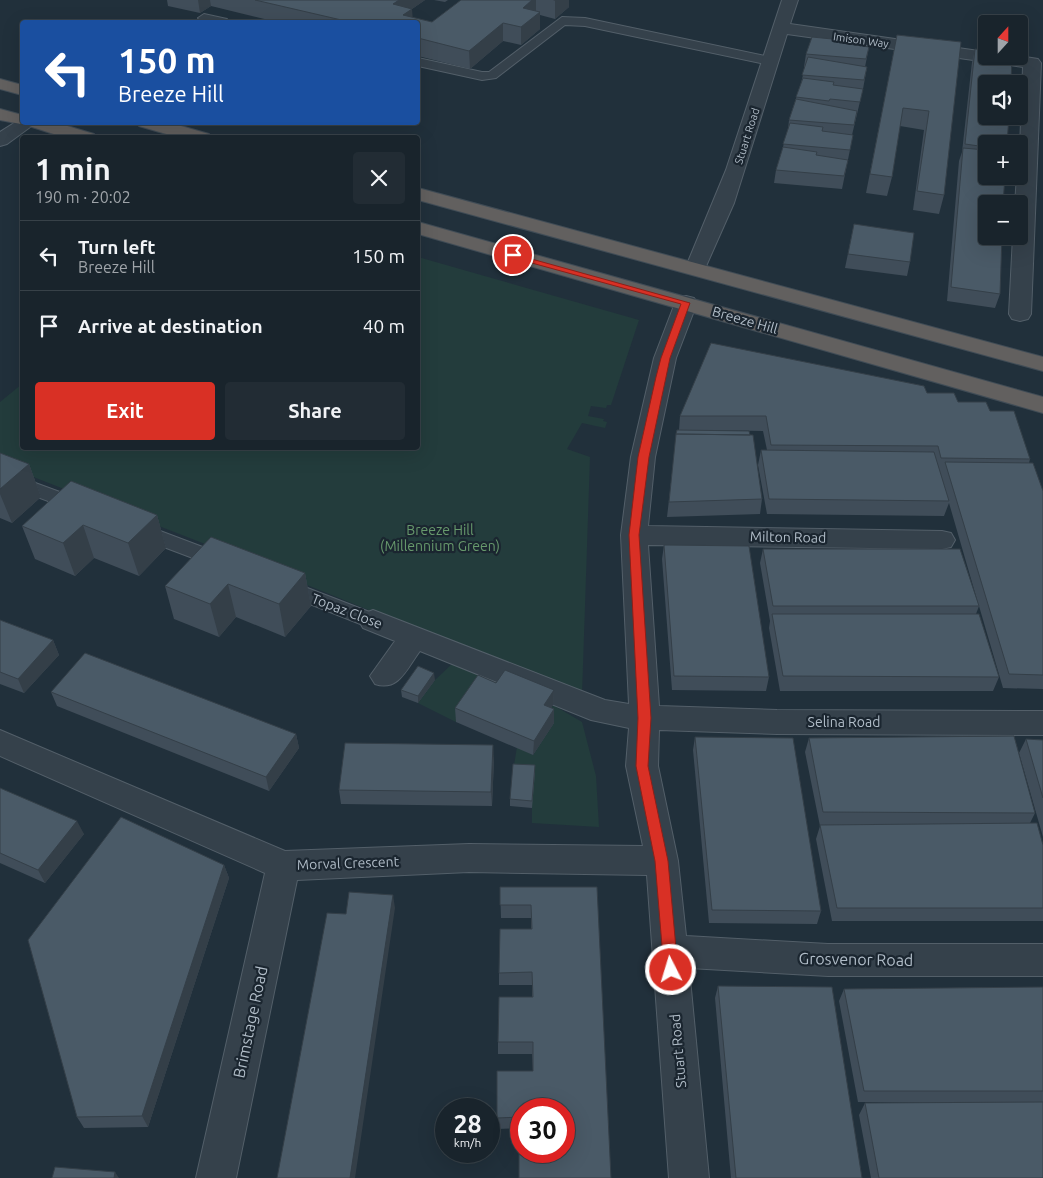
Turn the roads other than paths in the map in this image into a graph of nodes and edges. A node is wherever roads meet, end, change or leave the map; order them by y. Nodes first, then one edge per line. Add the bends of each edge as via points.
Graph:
1 (790, 0) edge
2 (204, 18) dead end
3 (214, 20) edge
4 (780, 28) junction
5 (1037, 60) edge
6 (770, 61) junction
7 (420, 62) edge
8 (0, 84) edge
9 (20, 89) edge
10 (0, 114) edge
11 (20, 119) edge
12 (23, 125) edge
13 (43, 125) edge
14 (156, 125) edge
15 (1036, 131) edge
16 (77, 135) edge
17 (191, 135) edge
18 (0, 140) edge
19 (420, 195) edge
20 (420, 229) edge
21 (696, 269) junction
22 (686, 303) junction
23 (1020, 314) dead end
24 (1043, 364) edge
25 (1043, 405) edge
26 (0, 476) edge
27 (100, 515) edge
28 (118, 522) edge
29 (634, 535) junction
30 (942, 540) dead end
31 (236, 568) edge
32 (264, 579) edge
33 (373, 621) joint
34 (414, 638) junction
35 (386, 676) dead end
36 (645, 718) junction
37 (1043, 723) edge
38 (0, 742) edge
39 (662, 861) junction
40 (283, 866) junction
41 (669, 951) junction
42 (1043, 960) edge
43 (216, 1178) edge
44 (689, 1178) edge

1 - 4 street, Stuart Road
2 - 3 lane
4 - 5 street, Imison Way
4 - 6 street, Stuart Road
5 - 15 street
6 - 7 lane via 594,23 562,20 492,75 482,76
6 - 21 street, Stuart Road via 747,142 714,233
8 - 9 highway
10 - 11 highway
12 - 18 street
13 - 16 highway
14 - 17 highway
15 - 23 street
19 - 21 highway
20 - 22 highway, Breeze Hill
21 - 24 highway
22 - 25 highway, Breeze Hill
22 - 29 street, Stuart Road via 665,358 644,457
26 - 27 lane
28 - 31 lane
29 - 30 street, Milton Road
29 - 36 street, Stuart Road
32 - 33 lane, Topaz Close
33 - 34 street, Topaz Close
34 - 35 street
34 - 36 street, Topaz Close via 602,712
36 - 37 street, Selina Road
36 - 39 street, Stuart Road via 642,766
38 - 40 street, Morval Crescent
39 - 40 street, Morval Crescent via 469,858
39 - 41 street, Stuart Road
40 - 43 street, Brimstage Road
41 - 42 street, Grosvenor Road via 828,960
41 - 44 street, Stuart Road

